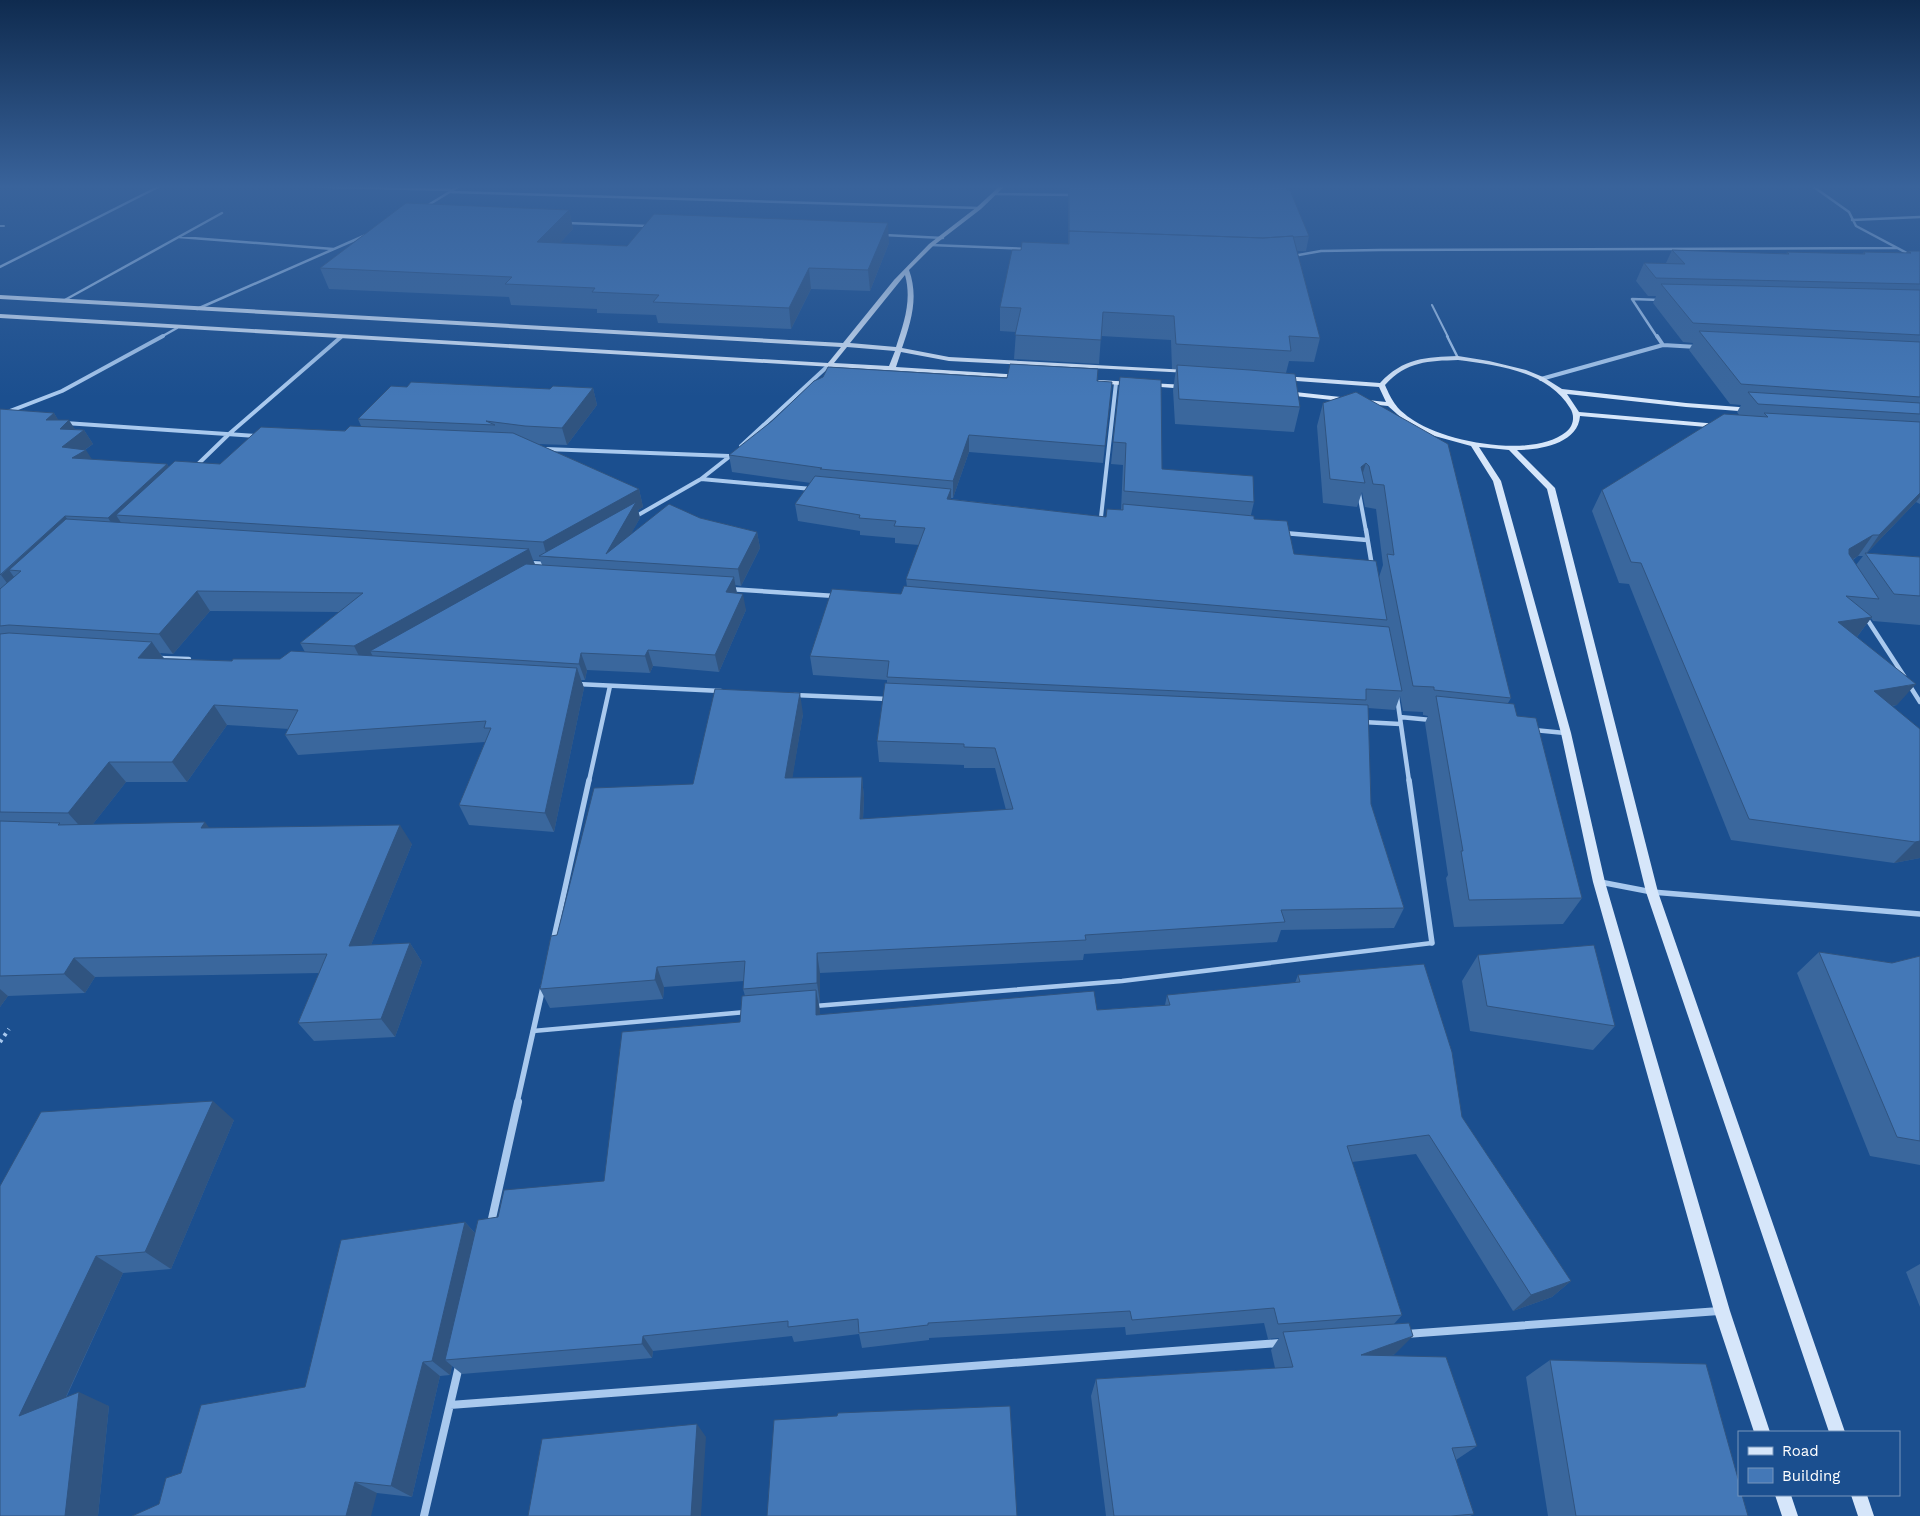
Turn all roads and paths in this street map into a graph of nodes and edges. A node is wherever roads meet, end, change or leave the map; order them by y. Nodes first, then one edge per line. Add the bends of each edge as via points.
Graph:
1 (22, 256) edge
2 (145, 256) edge
3 (320, 256) edge
4 (922, 256) edge
5 (0, 267) edge
6 (908, 271) junction
7 (0, 297) edge
8 (1662, 300) edge
9 (63, 301) junction
10 (1432, 305) dead end
11 (196, 310) junction
12 (0, 316) edge
13 (177, 328) junction
14 (341, 337) junction
15 (845, 345) junction
16 (1663, 345) junction
17 (1703, 347) edge
18 (897, 349) junction
19 (1458, 358) junction
20 (830, 364) junction
21 (892, 368) junction
22 (1198, 373) edge
23 (1028, 377) edge
24 (1276, 378) edge
25 (1541, 379) junction
26 (1086, 381) edge
27 (1116, 383) junction
28 (1382, 385) junction
29 (1199, 388) edge
30 (1562, 391) junction
31 (1282, 393) edge
32 (1388, 404) junction
33 (1764, 410) edge
34 (1577, 414) junction
35 (0, 417) edge
36 (10, 420) edge
37 (60, 423) edge
38 (1727, 427) edge
39 (229, 434) junction
40 (258, 436) edge
41 (1473, 444) junction
42 (1512, 448) junction
43 (540, 449) edge
44 (729, 456) junction
45 (188, 474) edge
46 (701, 479) junction
47 (818, 490) edge
48 (1358, 490) edge
49 (1091, 516) edge
50 (1101, 517) junction
51 (1111, 518) edge
52 (625, 522) edge
53 (1279, 532) edge
54 (1368, 540) junction
55 (520, 563) edge
56 (544, 568) edge
57 (1374, 577) edge
58 (727, 589) edge
59 (844, 596) edge
60 (1863, 613) edge
61 (152, 657) edge
62 (200, 660) edge
63 (571, 684) edge
64 (610, 686) junction
65 (1395, 688) edge
66 (728, 692) edge
67 (788, 694) edge
68 (896, 700) edge
69 (1920, 702) edge
70 (1400, 717) junction
71 (1439, 720) edge
72 (1360, 722) edge
73 (1400, 724) junction
74 (1527, 729) edge
75 (1566, 733) junction
76 (1598, 882) junction
77 (1652, 892) junction
78 (1920, 914) edge
79 (1432, 943) joint
80 (550, 954) edge
81 (544, 983) edge
82 (812, 1006) edge
83 (752, 1012) edge
84 (9, 1029) dead end
85 (533, 1031) junction
86 (0, 1042) edge
87 (489, 1233) edge
88 (1722, 1311) junction
89 (1394, 1335) edge
90 (1285, 1343) edge
91 (461, 1357) edge
92 (450, 1405) junction
93 (1762, 1431) edge
94 (1837, 1431) edge
95 (1783, 1496) edge
96 (1859, 1496) edge
97 (424, 1516) edge
98 (1790, 1516) edge
99 (1866, 1516) edge

1 - 5 street
2 - 9 street
3 - 11 street
4 - 6 main road
6 - 15 main road
6 - 18 main road via 912,297
7 - 9 main road
8 - 16 street via 1632,299
9 - 11 main road
10 - 19 lane
11 - 15 main road
12 - 13 main road
13 - 14 main road
13 - 35 street via 62,391
14 - 20 main road
14 - 39 street
15 - 18 main road
15 - 20 main road
16 - 17 street
16 - 25 street
18 - 21 main road
18 - 22 main road via 949,359
19 - 25 main road via 1516,368
19 - 28 main road via 1409,363 1392,371
20 - 21 main road
20 - 44 street
21 - 23 main road
24 - 28 main road
25 - 30 main road
26 - 27 main road
27 - 29 main road
27 - 50 street
28 - 32 main road
30 - 33 main road
30 - 34 main road
31 - 32 main road
32 - 41 main road via 1400,416 1420,427
34 - 38 main road
34 - 42 main road via 1575,425 1568,434 1554,441
35 - 36 street
37 - 39 street
39 - 40 street
39 - 45 street
41 - 42 main road
41 - 75 main road via 1497,482
42 - 77 main road via 1551,488
43 - 44 street
44 - 46 street
46 - 47 street
46 - 52 street
48 - 54 street
49 - 50 street
50 - 51 street
53 - 54 street
54 - 57 street
55 - 56 street via 550,565
58 - 59 street
60 - 69 street
61 - 62 street
63 - 64 street
64 - 66 street
64 - 80 street
65 - 70 street
67 - 68 street
70 - 71 street
70 - 73 street
72 - 73 street
73 - 79 street
74 - 75 street
75 - 76 main road
76 - 77 street
76 - 88 main road
77 - 78 street
77 - 94 main road
79 - 82 lane via 1122,980
81 - 85 street
83 - 85 lane
84 - 86 path
85 - 87 street
88 - 89 street
88 - 93 main road
90 - 92 street
91 - 92 street
92 - 97 street
95 - 98 main road
96 - 99 main road

